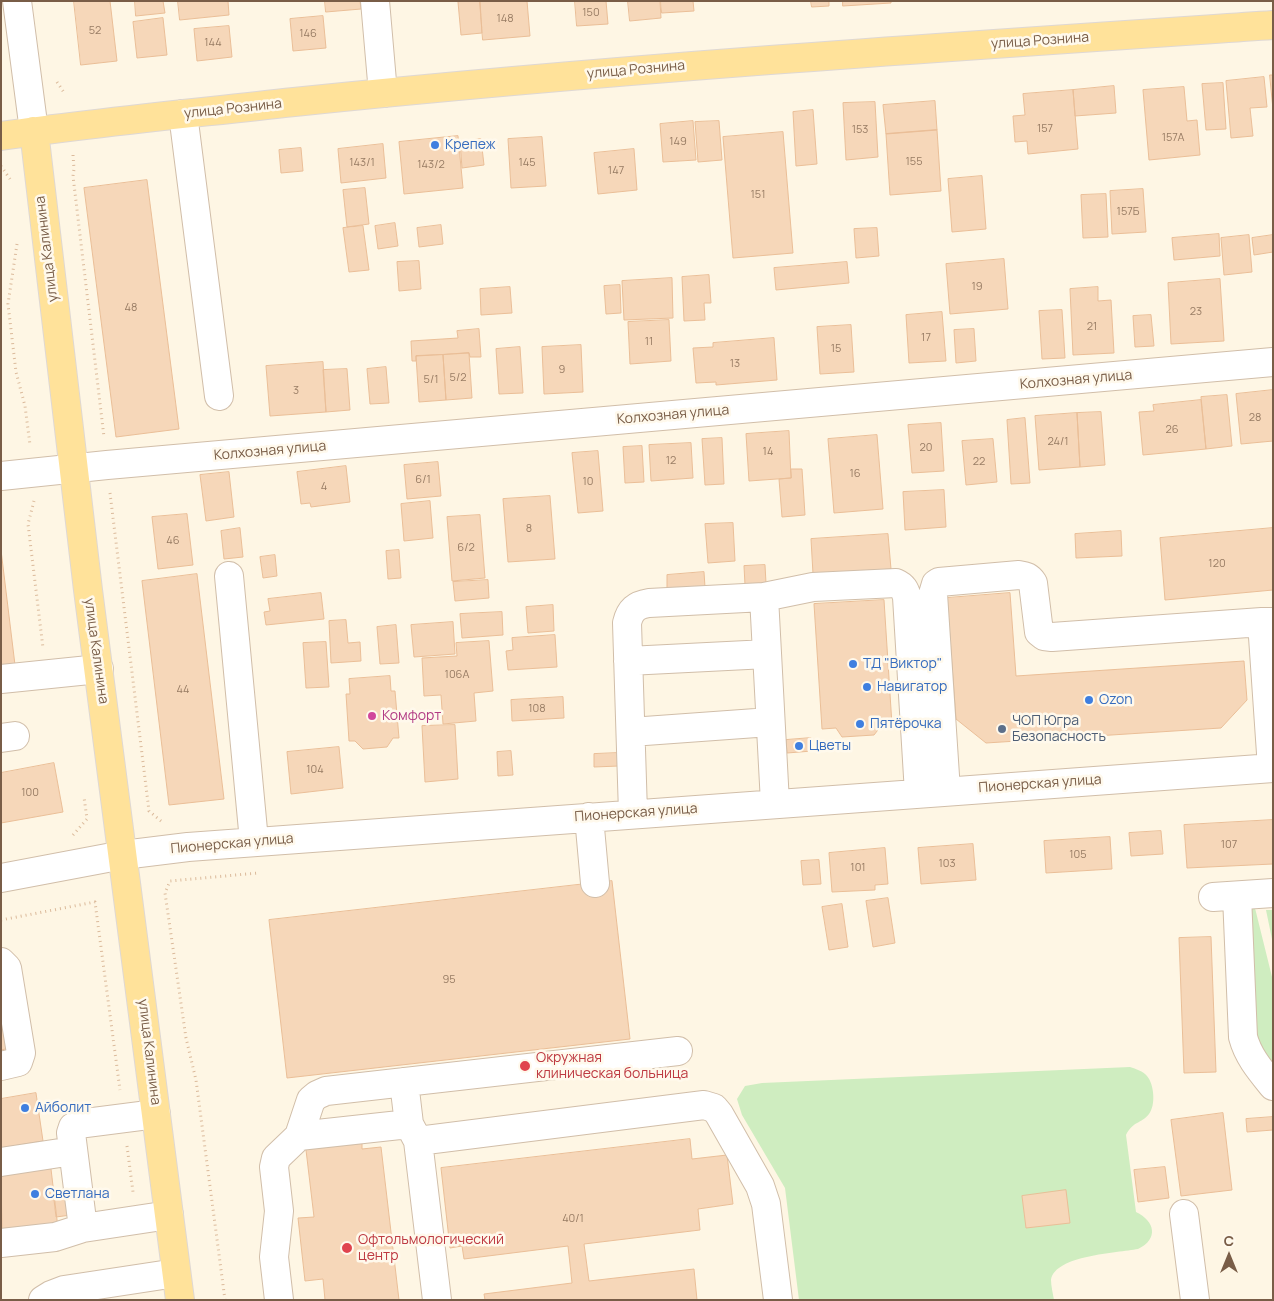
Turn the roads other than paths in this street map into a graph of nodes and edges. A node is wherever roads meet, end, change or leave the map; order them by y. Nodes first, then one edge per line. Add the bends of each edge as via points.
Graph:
1 (17, 1) edge
2 (375, 1) edge
3 (1273, 25) edge
4 (383, 93) junction
5 (183, 114) junction
6 (34, 131) junction
7 (1, 136) edge
8 (1273, 362) edge
9 (219, 396) dead end
10 (73, 469) junction
11 (1, 476) edge
12 (228, 576) dead end
13 (764, 597) junction
14 (1268, 622) edge
15 (767, 654) junction
16 (628, 661) junction
17 (99, 669) junction
18 (1, 679) edge
19 (770, 722) junction
20 (630, 732) junction
21 (1272, 768) edge
22 (946, 791) junction
23 (920, 793) junction
24 (775, 803) junction
25 (633, 813) junction
26 (589, 817) junction
27 (254, 841) junction
28 (123, 856) junction
29 (1, 878) edge
30 (594, 883) dead end
31 (1273, 893) edge
32 (1, 962) edge
33 (678, 1051) dead end
34 (1, 1066) edge
35 (404, 1082) junction
36 (1273, 1086) edge
37 (156, 1114) junction
38 (413, 1132) junction
39 (300, 1136) junction
40 (73, 1151) junction
41 (1, 1162) edge
42 (1184, 1214) dead end
43 (169, 1215) junction
44 (83, 1228) junction
45 (1, 1243) edge
46 (176, 1273) junction
47 (43, 1300) edge
48 (180, 1300) edge
49 (279, 1300) edge
50 (438, 1300) edge
51 (778, 1300) edge
52 (1195, 1300) edge

1 - 6 street, улица Калинина
2 - 4 street
3 - 4 main road, улица Рознина via 676,66
4 - 5 main road, улица Рознина
5 - 6 main road, улица Рознина
5 - 9 street
6 - 7 main road, улица Рознина
6 - 10 main road, улица Калинина
8 - 10 street, Колхозная улица
10 - 11 street, Колхозная улица
10 - 17 main road, улица Калинина
12 - 27 street
13 - 15 street
13 - 16 street via 640,604 633,609 627,623
13 - 23 street via 812,588 896,583 905,590
14 - 21 street
14 - 22 street via 1052,637 1040,632 1033,583 1026,576 939,582 933,594
15 - 16 street
15 - 19 street
16 - 20 street
17 - 18 street
17 - 28 main road, улица Калинина
19 - 20 street
19 - 24 street
20 - 25 street
21 - 22 street, Пионерская улица
22 - 23 street, Пионерская улица
23 - 24 street, Пионерская улица
24 - 25 street, Пионерская улица
25 - 26 street, Пионерская улица
26 - 27 street, Пионерская улица
26 - 30 street
27 - 28 street, Пионерская улица via 188,846
28 - 29 street, Пионерская улица
28 - 37 main road, улица Калинина
31 - 36 street via 1225,896 1246,1050
32 - 34 street via 7,968 21,1053 18,1062
33 - 35 street
35 - 38 street
35 - 39 street via 326,1091 317,1095 311,1100
37 - 40 street via 78,1124 72,1127
37 - 43 main road, улица Калинина
38 - 39 street
38 - 50 street
38 - 51 street via 704,1105 714,1108 760,1186 766,1204
39 - 49 street via 276,1158 274,1168 278,1211 274,1257
40 - 41 street
40 - 44 street
42 - 52 street
43 - 44 street
43 - 46 main road, улица Калинина
44 - 45 street via 55,1238
46 - 47 street via 64,1290
46 - 48 main road, улица Калинина

